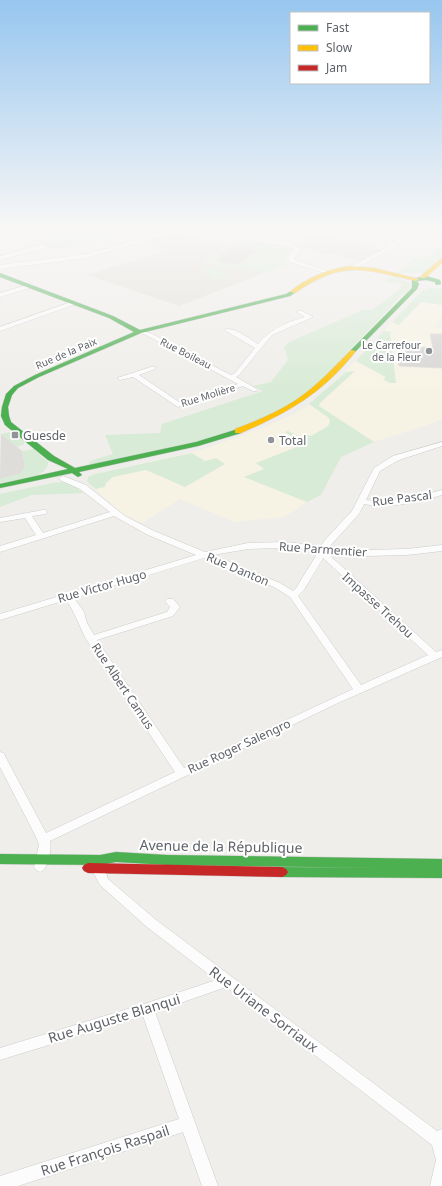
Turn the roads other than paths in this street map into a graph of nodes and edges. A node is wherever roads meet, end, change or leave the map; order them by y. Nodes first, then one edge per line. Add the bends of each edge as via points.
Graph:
1 (21, 282) edge
2 (306, 282) edge
3 (417, 282) edge
4 (436, 285) edge
5 (31, 286) junction
6 (0, 295) edge
7 (74, 303) junction
8 (300, 312) dead end
9 (0, 329) edge
10 (228, 330) dead end
11 (139, 332) junction
12 (259, 347) junction
13 (153, 368) dead end
14 (242, 368) junction
15 (220, 371) junction
16 (134, 375) junction
17 (231, 377) junction
18 (120, 378) dead end
19 (244, 384) junction
20 (255, 390) dead end
21 (3, 401) edge
22 (442, 444) edge
23 (51, 458) junction
24 (76, 473) junction
25 (59, 476) junction
26 (0, 486) edge
27 (84, 487) junction
28 (0, 491) edge
29 (442, 492) edge
30 (361, 501) junction
31 (43, 512) dead end
32 (115, 513) junction
33 (27, 515) junction
34 (0, 520) edge
35 (41, 536) junction
36 (442, 548) edge
37 (0, 549) edge
38 (322, 551) junction
39 (204, 555) junction
40 (293, 595) junction
41 (68, 596) junction
42 (170, 601) dead end
43 (0, 617) edge
44 (91, 639) junction
45 (437, 655) edge
46 (359, 690) junction
47 (0, 756) edge
48 (182, 773) junction
49 (43, 839) junction
50 (0, 859) edge
51 (41, 864) junction
52 (100, 864) junction
53 (442, 864) edge
54 (0, 867) edge
55 (442, 873) edge
56 (226, 980) junction
57 (147, 1009) junction
58 (0, 1054) edge
59 (188, 1123) junction
60 (440, 1139) edge
61 (442, 1156) edge
62 (442, 1163) edge
63 (0, 1184) edge
64 (210, 1186) edge
65 (438, 1186) edge

1 - 5 main road
2 - 11 main road, Rue de la Paix via 288,295
3 - 24 main road via 413,290 324,381 299,401 273,416 239,431 198,444
4 - 24 main road via 417,292 331,382 307,402 279,419 239,436 198,449
5 - 6 street
5 - 7 main road
7 - 9 street
7 - 11 main road via 116,319
8 - 12 street via 310,317 270,334
10 - 12 street
11 - 15 street, Rue Boileau via 148,334
11 - 21 main road, Rue de la Paix via 19,385
12 - 14 street
13 - 16 street
14 - 15 street
14 - 17 street
15 - 17 street, Rue Boileau
16 - 18 street
16 - 19 street, Rue Molière via 178,405
17 - 19 street, Rue Molière
19 - 20 street, Rue Molière
21 - 23 main road via 8,422
22 - 30 street via 390,461 377,470
23 - 24 main road
23 - 25 main road
24 - 25 main road
24 - 27 street, Rue Danton
25 - 26 main road
25 - 27 street, Rue Danton
25 - 28 main road
27 - 32 street, Rue Danton
29 - 30 street, Rue Pascal via 403,500 373,503
30 - 38 street via 356,512
31 - 33 street
32 - 35 street
32 - 39 street, Rue Danton via 151,533
33 - 34 street
33 - 35 street
35 - 37 street
36 - 38 street, Rue Parmentier via 407,552
38 - 39 street, Rue Parmentier via 286,545 259,545
38 - 40 street via 300,590
38 - 45 street, Impasse Trehou
39 - 40 street, Rue Danton via 277,585
39 - 41 street, Rue Victor Hugo
40 - 46 street, Rue Danton
41 - 43 street, Rue Victor Hugo
41 - 44 street, Rue Albert Camus via 79,612
42 - 44 street via 175,607 170,614
44 - 48 street, Rue Albert Camus
45 - 46 street, Rue Roger Salengro
46 - 48 street, Rue Roger Salengro
47 - 49 street
48 - 49 street, Rue Roger Salengro
49 - 51 street via 45,845
50 - 51 main road, Avenue de la République
51 - 52 main road, Avenue de la République
51 - 54 main road, Avenue de la République
52 - 53 main road, Avenue de la République via 116,858 130,858
52 - 55 main road, Avenue de la République via 323,873
52 - 56 street, Rue Uriane Sorriaux via 100,874 104,882 151,923
56 - 57 street, Rue Auguste Blanqui via 219,985
56 - 60 street, Rue Uriane Sorriaux
57 - 58 street, Rue Auguste Blanqui
57 - 59 street
59 - 63 street, Rue François Raspail
59 - 64 street
60 - 61 street
62 - 65 street

